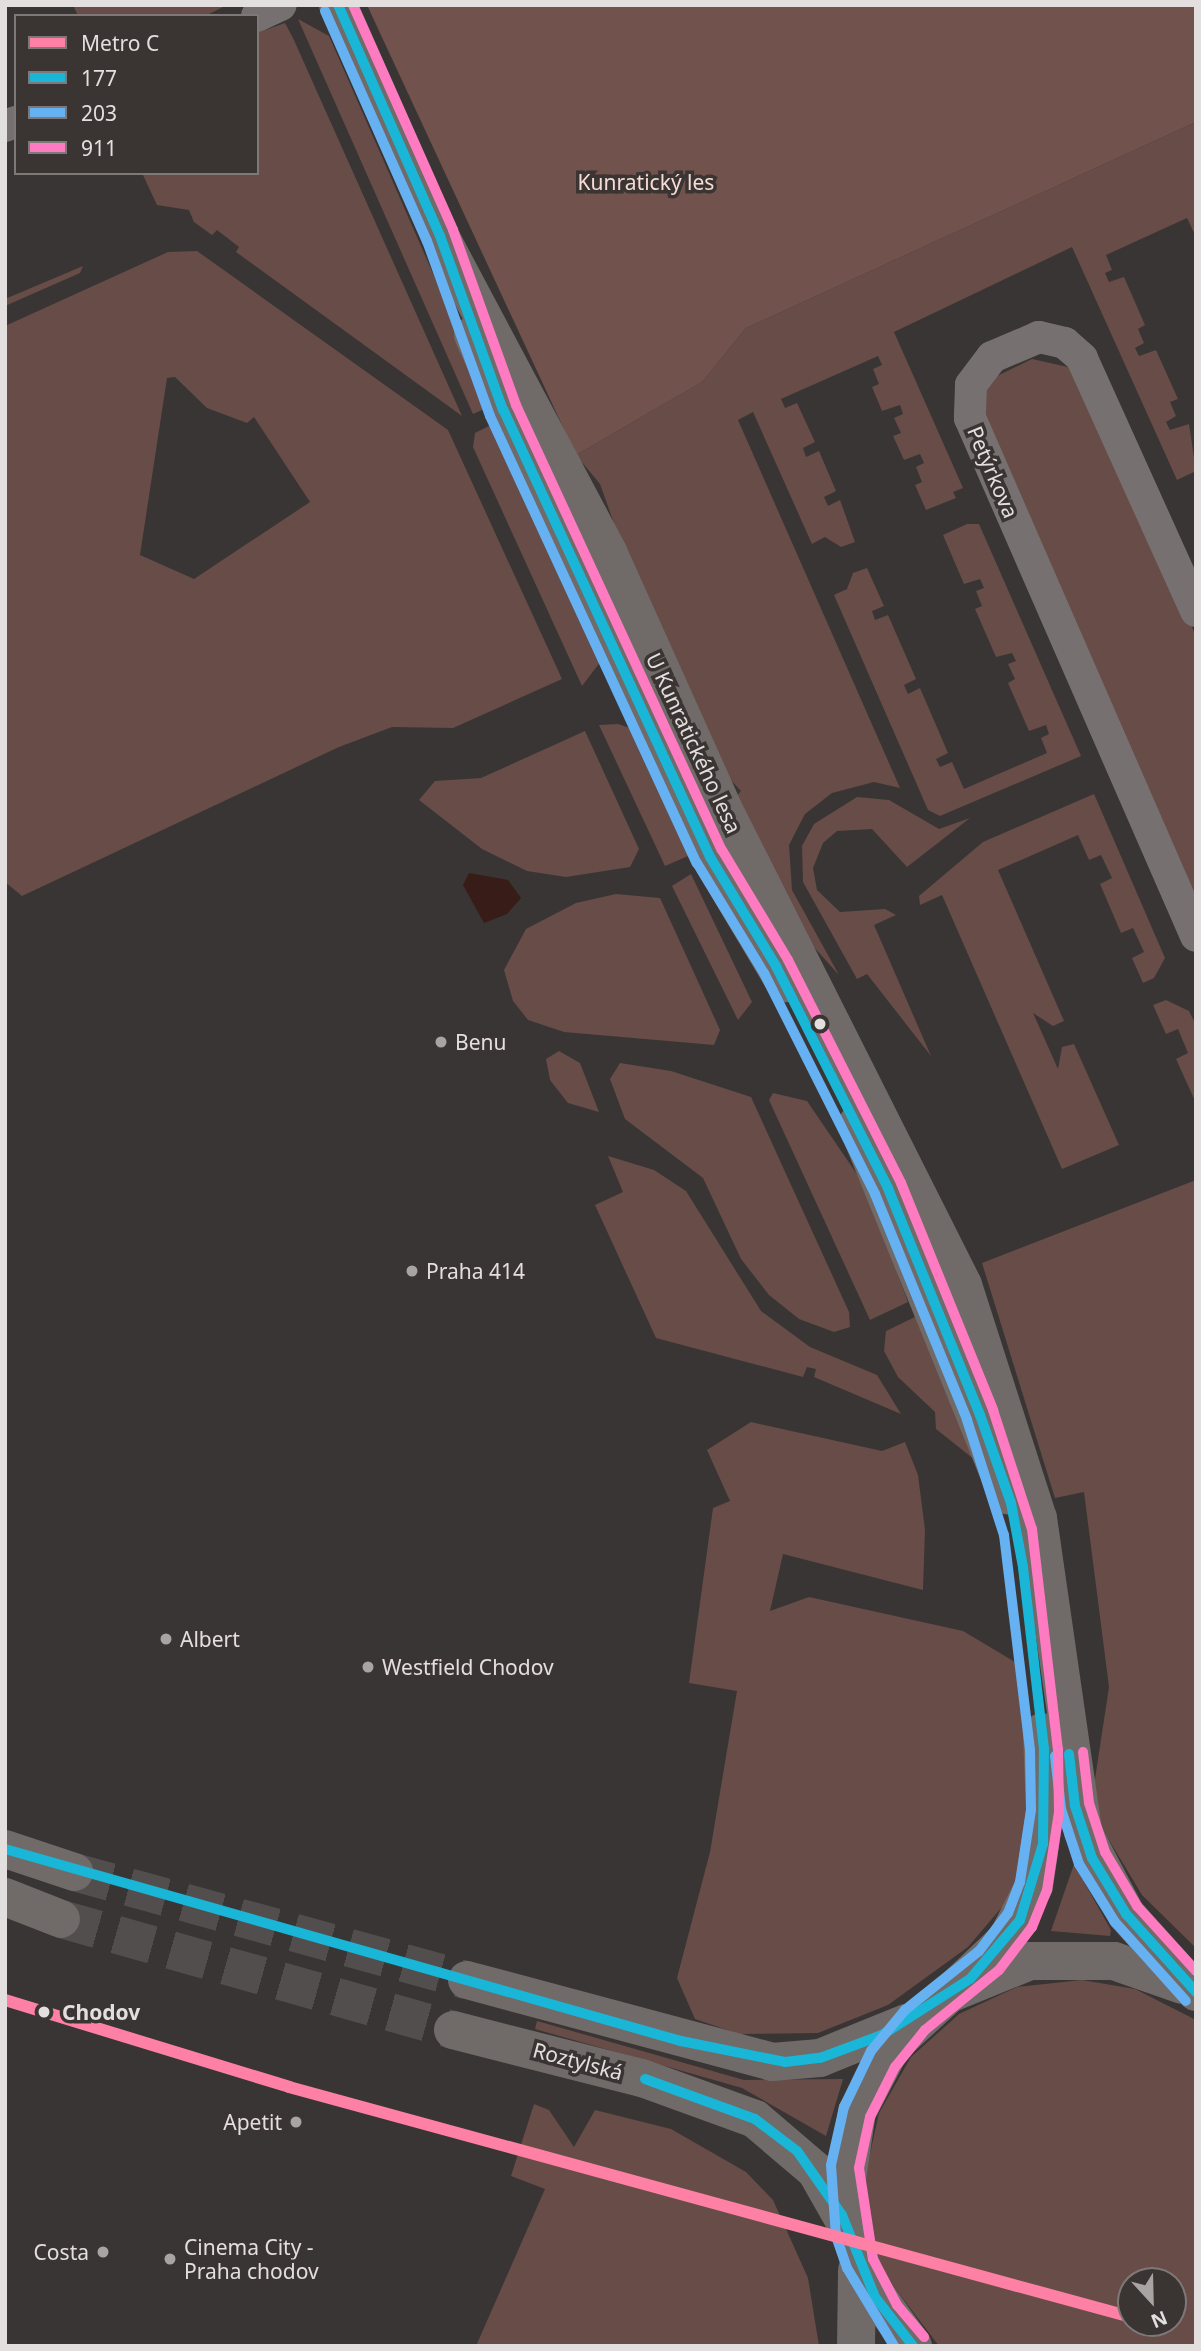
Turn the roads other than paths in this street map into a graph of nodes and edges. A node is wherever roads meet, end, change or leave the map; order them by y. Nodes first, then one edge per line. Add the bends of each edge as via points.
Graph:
1 (281, 5) edge
2 (338, 5) edge
3 (259, 15) edge
4 (440, 236) junction
5 (1196, 611) edge
6 (1196, 936) edge
7 (5, 1849) edge
8 (74, 1872) tunnel mouth
9 (5, 1897) edge
10 (61, 1919) tunnel mouth
11 (467, 1980) tunnel mouth
12 (1196, 1993) edge
13 (940, 2000) junction
14 (453, 2030) tunnel mouth
15 (851, 2239) junction
16 (856, 2346) edge
17 (913, 2346) edge

1 - 3 street
2 - 4 street, U Kunratického lesa
4 - 12 street, U Kunratického lesa via 608,552 729,820 963,1284 1038,1518 1083,1832 1126,1914
4 - 13 street, U Kunratického lesa via 503,410 710,857 783,978 888,1188 1010,1503 1044,1749 1042,1844 1020,1920 989,1961
5 - 6 street, Petýrkova via 1082,358 1065,343 1039,337 992,357 971,385 970,418
7 - 8 street
9 - 10 street
11 - 13 street via 772,2062 820,2058 859,2046
12 - 13 street via 1140,1967 1068,1957 1001,1969
13 - 15 street via 883,2059 857,2112 845,2167
14 - 15 street, Roztylská via 642,2078 755,2119 816,2171
15 - 16 street
15 - 17 street via 875,2297

